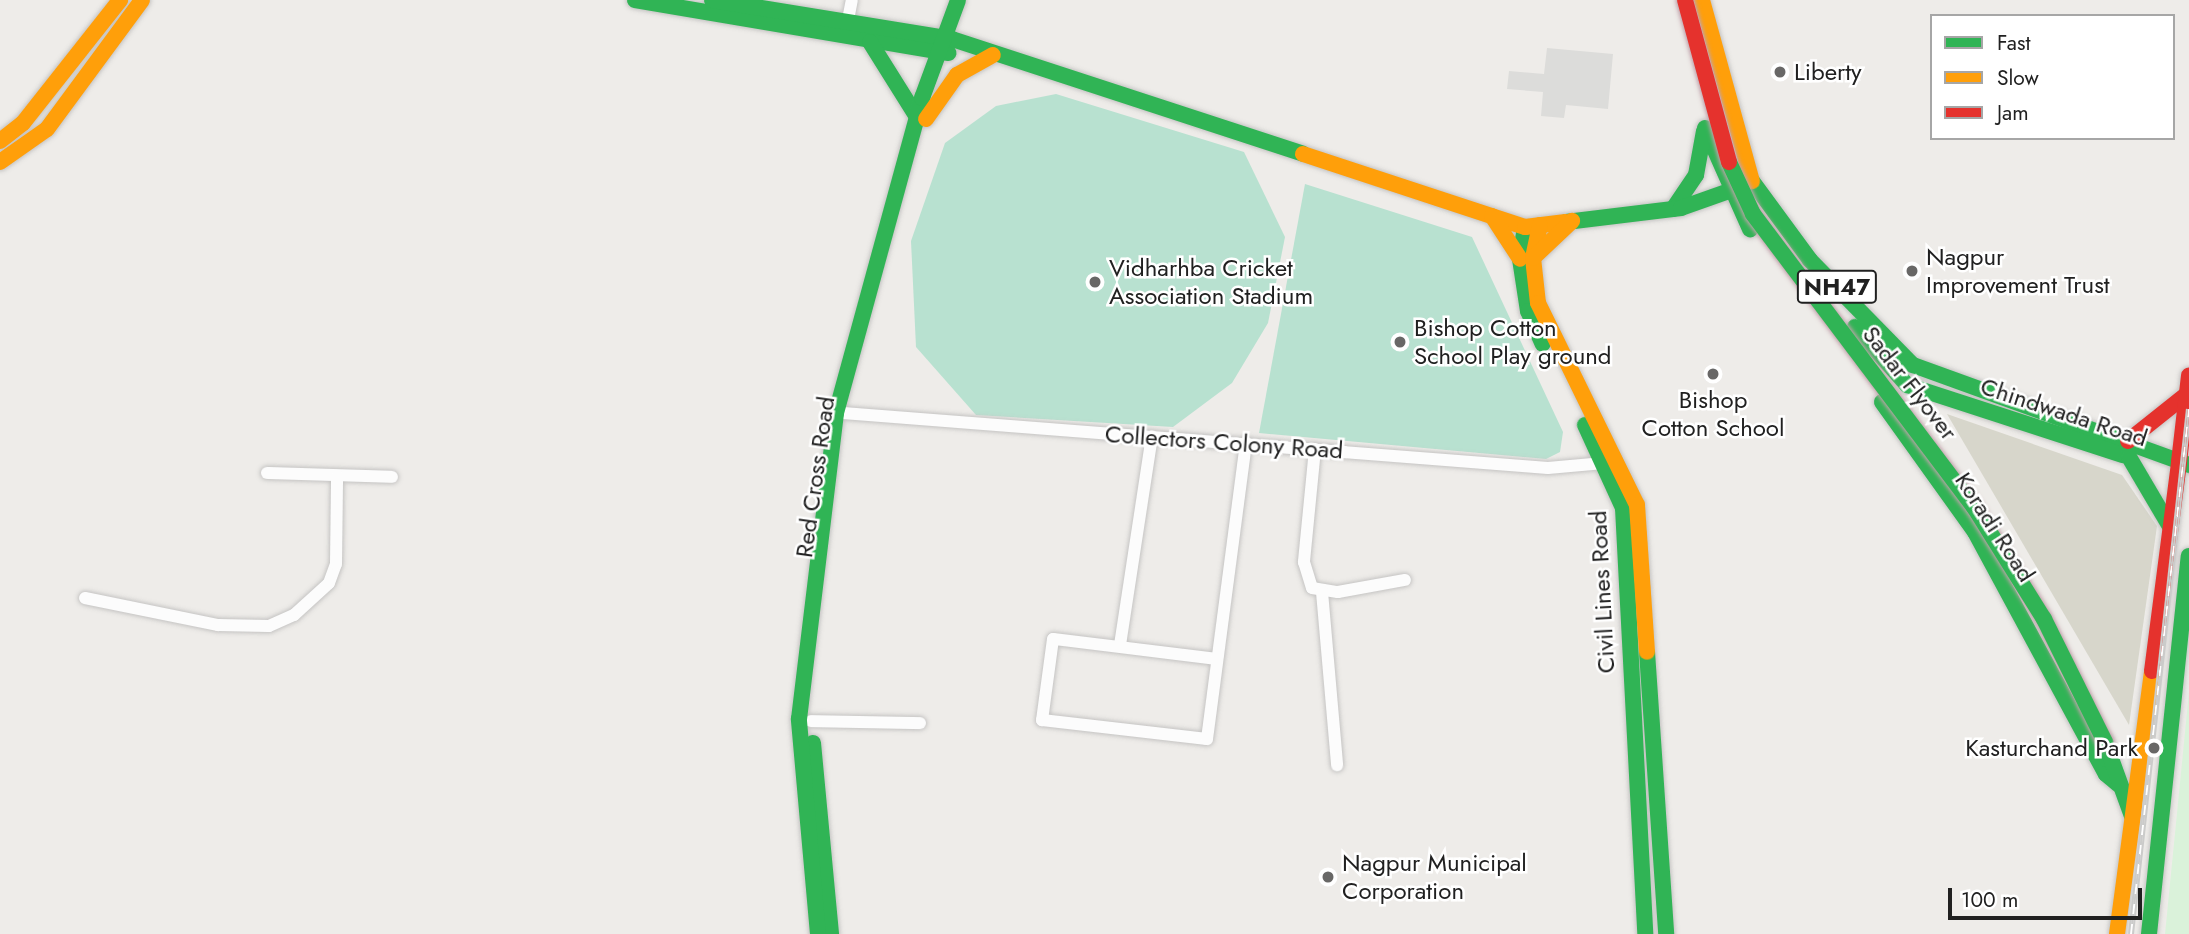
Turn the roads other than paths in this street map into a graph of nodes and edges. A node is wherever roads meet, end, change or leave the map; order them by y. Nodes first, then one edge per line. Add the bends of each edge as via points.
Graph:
1 (120, 0) edge
2 (142, 0) edge
3 (635, 0) edge
4 (712, 0) edge
5 (852, 0) edge
6 (958, 0) edge
7 (965, 0) edge
8 (1676, 0) edge
9 (1685, 0) edge
10 (1693, 0) edge
11 (1702, 0) edge
12 (847, 25) junction
13 (870, 42) junction
14 (946, 45) junction
15 (993, 55) junction
16 (922, 118) junction
17 (1703, 122) junction
18 (0, 141) edge
19 (0, 162) edge
20 (1752, 181) junction
21 (1729, 192) junction
22 (1673, 209) junction
23 (1492, 216) junction
24 (1572, 221) junction
25 (1532, 226) junction
26 (1526, 258) junction
27 (1809, 304) junction
28 (2189, 376) edge
29 (2187, 394) junction
30 (842, 413) junction
31 (1152, 436) junction
32 (1247, 443) junction
33 (1315, 449) junction
34 (2129, 449) junction
35 (1604, 463) junction
36 (2184, 470) edge
37 (267, 473) dead end
38 (337, 476) junction
39 (392, 477) dead end
40 (2169, 525) junction
41 (2189, 556) edge
42 (1405, 580) dead end
43 (1322, 592) junction
44 (85, 598) dead end
45 (1120, 645) junction
46 (1217, 659) junction
47 (811, 721) junction
48 (920, 723) dead end
49 (2110, 738) junction
50 (1337, 765) dead end
51 (2140, 779) junction
52 (2122, 787) junction
53 (2164, 797) junction
54 (2135, 815) junction
55 (818, 934) edge
56 (831, 934) edge
57 (1645, 934) edge
58 (1666, 934) edge
59 (2117, 934) edge
60 (2149, 934) edge

1 - 18 main road via 23,123
2 - 19 main road via 47,129
3 - 13 main road
4 - 12 main road
5 - 12 street
6 - 14 main road
7 - 14 main road, Red Cross Road
8 - 17 main road, Koradi Road / NH47
9 - 49 main road, Sadar Flyover, bridge via 1718,138 1753,214 1974,507
10 - 49 main road, Sadar Flyover, bridge via 1723,126 1761,211 1961,467 2045,596
11 - 20 main road, NH47
12 - 14 main road
13 - 14 main road
13 - 16 main road
14 - 15 main road
14 - 16 main road, Red Cross Road
15 - 16 main road via 957,75
15 - 23 main road
16 - 30 main road, Red Cross Road
16 - 55 main road via 840,389 812,589 799,719
17 - 21 main road, Koradi Road / NH47
17 - 22 main road via 1705,151
20 - 21 main road
20 - 34 main road, NH47 via 1789,235 1913,365
21 - 22 main road
21 - 27 main road, Koradi Road / NH47
22 - 24 main road
23 - 25 main road
23 - 26 main road
24 - 25 main road
24 - 26 main road
25 - 26 main road, Civil Lines Road
26 - 35 main road, Civil Lines Road via 1528,311
26 - 58 main road via 1538,303 1637,505
27 - 34 main road, Chindwada Road via 1854,325 1908,385
27 - 52 main road, Koradi Road / NH47 via 1866,376 1975,532 2106,774
28 - 29 main road
29 - 34 main road
29 - 36 main road
30 - 31 street, Collectors Colony Road
30 - 47 main road, Red Cross Road
31 - 32 street, Collectors Colony Road
31 - 45 street
32 - 33 street, Collectors Colony Road
32 - 46 street
33 - 35 street, Collectors Colony Road via 1548,468
33 - 43 street via 1305,573
34 - 36 main road, Chindwada Road
34 - 40 main road
35 - 57 main road, Civil Lines Road via 1623,508
36 - 40 main road
37 - 38 street
38 - 39 street
38 - 44 street via 337,564 329,583 294,615 269,626 218,625
40 - 51 main road
41 - 53 main road
42 - 43 street
43 - 50 street
45 - 46 street
45 - 46 street via 1053,639 1042,720 1207,738
47 - 48 street
47 - 56 main road, Red Cross Road
49 - 51 main road, Sadar Flyover
49 - 52 main road, Sadar Flyover
51 - 53 main road
51 - 54 main road
52 - 54 main road, Sadar Flyover
53 - 60 main road
54 - 59 main road

